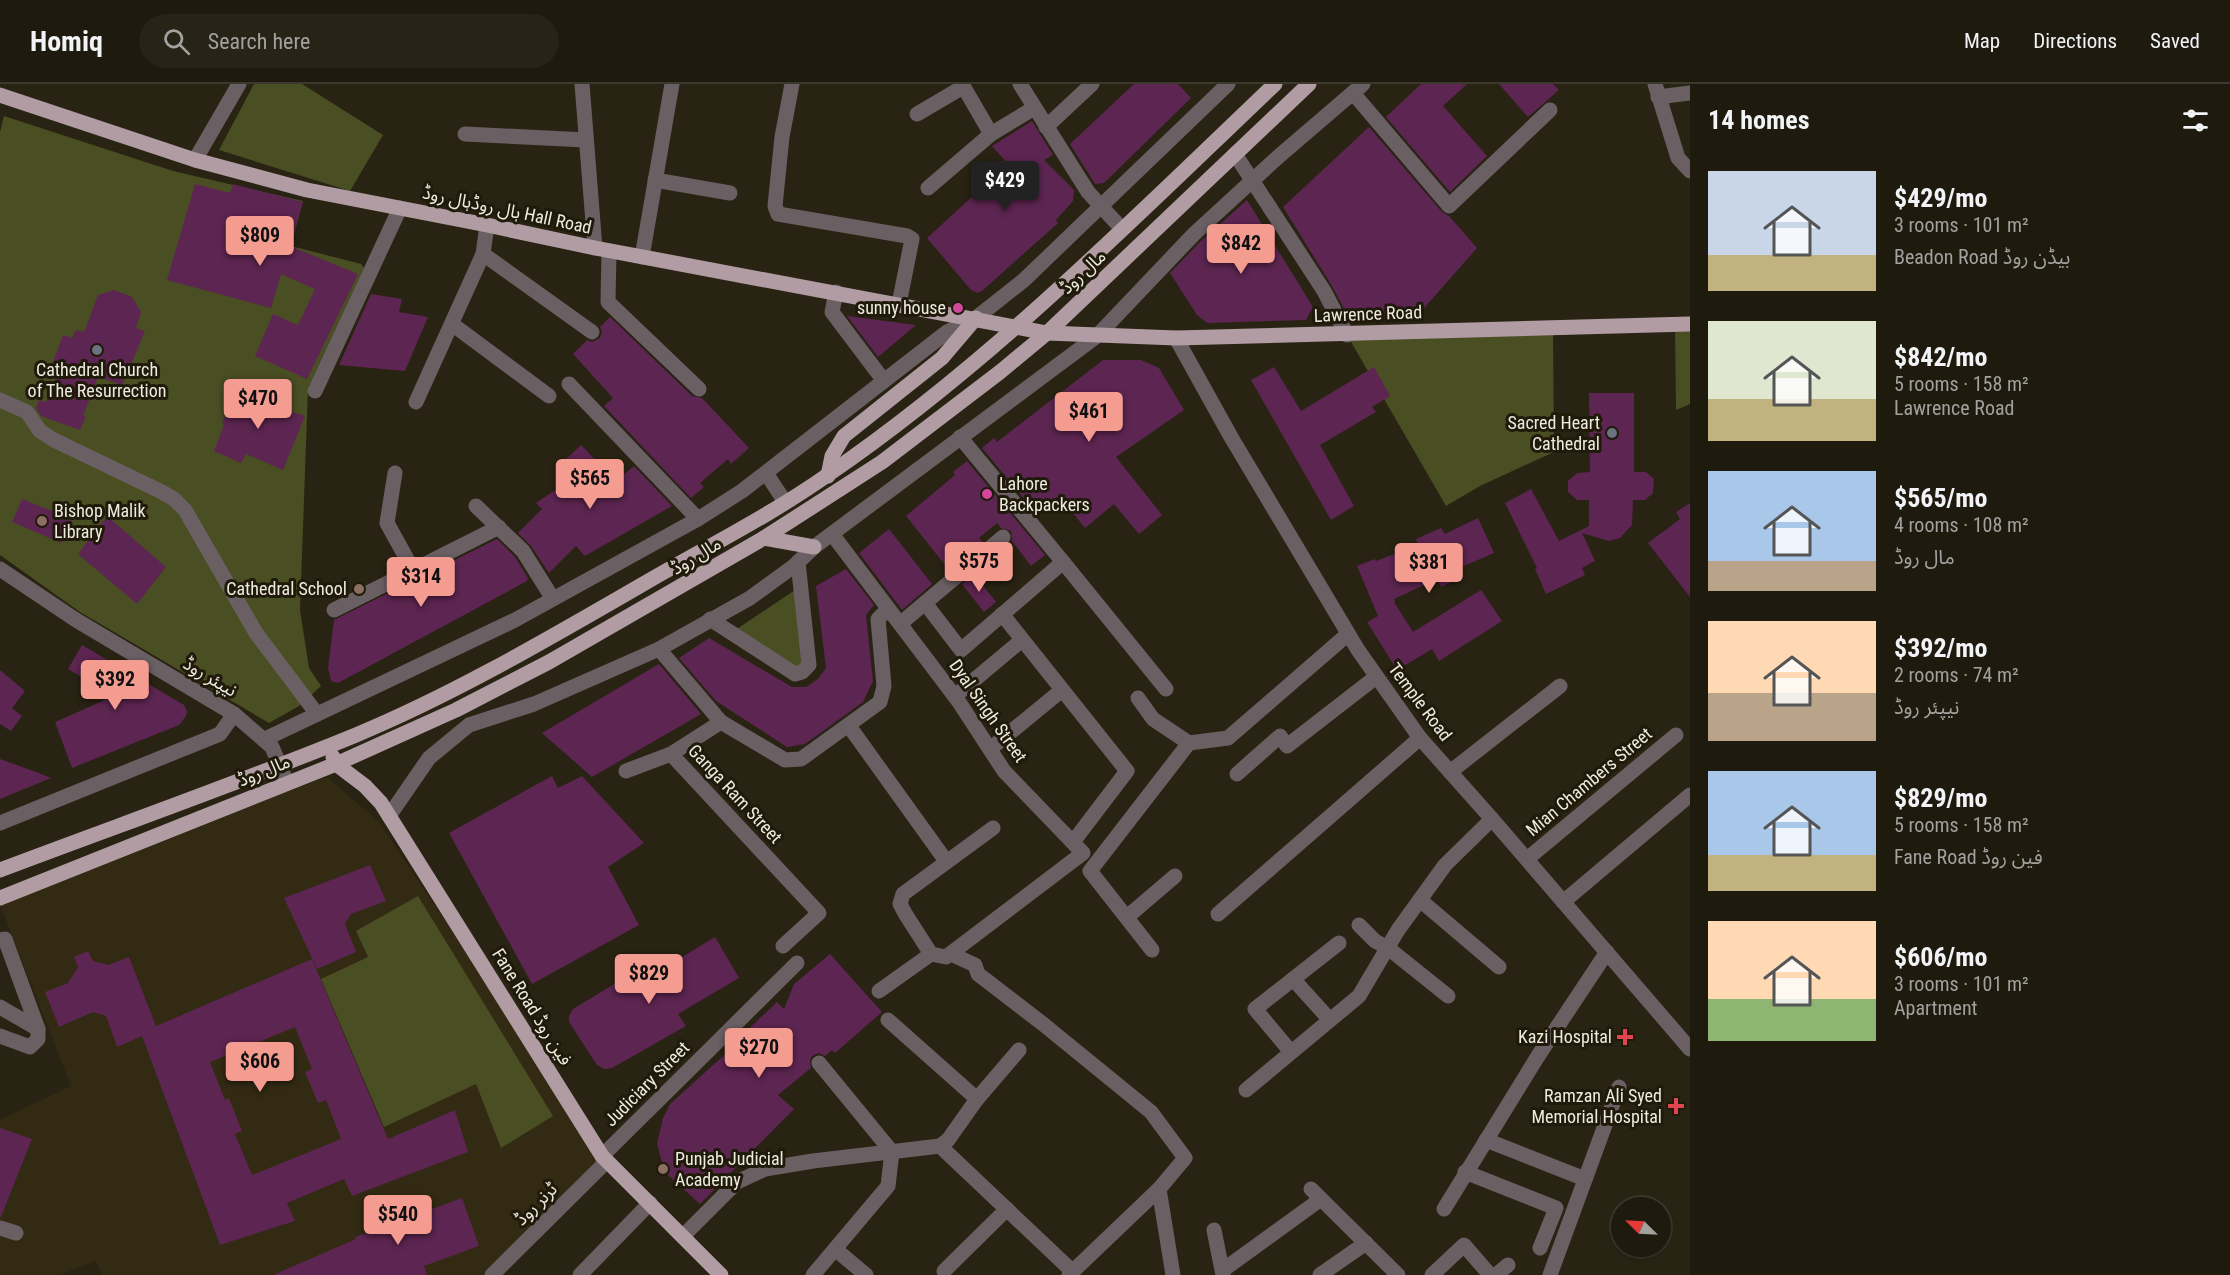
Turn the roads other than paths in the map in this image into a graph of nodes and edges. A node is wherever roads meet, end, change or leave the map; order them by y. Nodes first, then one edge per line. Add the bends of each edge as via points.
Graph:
1 (239, 84) edge
2 (582, 84) edge
3 (672, 84) edge
4 (792, 84) edge
5 (1020, 84) edge
6 (1092, 84) edge
7 (1228, 84) edge
8 (1275, 84) edge
9 (1309, 84) edge
10 (962, 85) edge
11 (1358, 88) edge
12 (1657, 90) edge
13 (1690, 93) edge
14 (0, 94) edge
15 (1035, 108) junction
16 (1550, 110) dead end
17 (917, 114) dead end
18 (1046, 127) junction
19 (465, 134) dead end
20 (991, 134) junction
21 (586, 140) junction
22 (1235, 154) junction
23 (195, 160) junction
24 (1687, 163) edge
25 (655, 180) junction
26 (1253, 180) junction
27 (928, 188) dead end
28 (730, 193) dead end
29 (1099, 206) junction
30 (400, 208) junction
31 (487, 225) junction
32 (1122, 229) junction
33 (602, 249) junction
34 (483, 254) junction
35 (642, 257) junction
36 (836, 292) junction
37 (899, 304) junction
38 (976, 318) junction
39 (452, 324) junction
40 (1690, 324) edge
41 (1015, 327) junction
42 (592, 332) dead end
43 (1047, 333) junction
44 (1347, 335) junction
45 (1097, 336) junction
46 (1176, 338) junction
47 (884, 381) junction
48 (569, 384) dead end
49 (699, 389) dead end
50 (315, 391) dead end
51 (549, 396) dead end
52 (0, 400) edge
53 (416, 402) dead end
54 (960, 437) junction
55 (395, 473) dead end
56 (766, 473) junction
57 (828, 476) junction
58 (785, 502) junction
59 (476, 506) dead end
60 (698, 519) junction
61 (499, 527) junction
62 (832, 534) junction
63 (1003, 537) dead end
64 (764, 538) junction
65 (814, 548) junction
66 (798, 562) junction
67 (1063, 562) junction
68 (0, 569) edge
69 (413, 570) junction
70 (553, 599) junction
71 (925, 603) junction
72 (888, 609) junction
73 (334, 610) dead end
74 (1002, 614) junction
75 (710, 619) junction
76 (900, 624) junction
77 (1348, 634) junction
78 (1022, 640) junction
79 (659, 649) junction
80 (1376, 677) junction
81 (1560, 686) dead end
82 (1166, 689) dead end
83 (1062, 690) junction
84 (955, 696) junction
85 (1138, 698) dead end
86 (456, 710) junction
87 (234, 714) junction
88 (317, 714) junction
89 (722, 722) junction
90 (469, 725) junction
91 (849, 726) junction
92 (1676, 735) dead end
93 (1419, 738) junction
94 (265, 739) junction
95 (1189, 743) junction
96 (327, 746) junction
97 (990, 749) junction
98 (671, 754) junction
99 (336, 764) junction
100 (280, 766) junction
101 (626, 771) dead end
102 (1450, 772) junction
103 (1237, 774) dead end
104 (286, 783) junction
105 (1690, 795) edge
106 (389, 816) junction
107 (1492, 819) junction
108 (0, 823) edge
109 (993, 828) dead end
110 (1073, 842) junction
111 (1527, 859) junction
112 (946, 861) junction
113 (0, 870) edge
114 (1174, 876) dead end
115 (0, 898) edge
116 (1420, 900) junction
117 (1563, 902) junction
118 (1218, 914) dead end
119 (1127, 917) junction
120 (1359, 925) dead end
121 (0, 940) edge
122 (1339, 943) dead end
123 (783, 945) dead end
124 (1388, 948) junction
125 (1152, 950) dead end
126 (1607, 952) junction
127 (943, 955) junction
128 (797, 963) dead end
129 (1499, 967) dead end
130 (1293, 979) junction
131 (879, 991) dead end
132 (1448, 996) dead end
133 (0, 1007) edge
134 (888, 1020) dead end
135 (1330, 1020) junction
136 (38, 1029) junction
137 (0, 1036) edge
138 (1690, 1049) edge
139 (1019, 1050) dead end
140 (1291, 1052) junction
141 (819, 1063) dead end
142 (1619, 1087) dead end
143 (1246, 1090) dead end
144 (977, 1099) junction
145 (1486, 1140) junction
146 (940, 1146) junction
147 (892, 1152) junction
148 (605, 1158) junction
149 (1465, 1172) junction
150 (1585, 1179) junction
151 (1159, 1189) junction
152 (650, 1203) junction
153 (1007, 1209) junction
154 (1444, 1209) dead end
155 (0, 1228) edge
156 (1214, 1230) dead end
157 (16, 1233) dead end
158 (683, 1236) junction
159 (1366, 1243) junction
160 (1540, 1248) dead end
161 (835, 1249) junction
162 (944, 1271) dead end
163 (1070, 1273) edge
164 (1223, 1273) edge
165 (494, 1274) edge
166 (580, 1275) edge
167 (721, 1275) edge
168 (813, 1275) edge
169 (866, 1275) edge
170 (1173, 1275) edge
171 (1320, 1275) edge
172 (1398, 1275) edge
173 (1432, 1275) edge
174 (1490, 1275) edge
175 (1550, 1275) edge

1 - 23 street
2 - 21 street
3 - 25 street
4 - 37 street via 782,137 775,206 778,214 912,239
5 - 15 street
6 - 18 street
7 - 29 street
8 - 32 main road, مال روڈ
9 - 22 main road, مال روڈ
10 - 17 street
10 - 20 street
11 - 16 street via 1449,206
11 - 26 street
12 - 13 street
12 - 24 street via 1678,158
14 - 23 main road, ہال روڈہال روڈ Hall Road
15 - 18 street
15 - 20 street
18 - 29 street
19 - 21 street
20 - 27 street
21 - 33 street
22 - 26 street
22 - 43 main road, مال روڈ
23 - 30 main road, ہال روڈہال روڈ Hall Road via 307,190
25 - 28 street
25 - 35 street
26 - 44 street via 1324,291
26 - 45 street via 1194,234
29 - 32 street
29 - 38 street via 1023,280
30 - 31 main road, ہال روڈہال روڈ Hall Road
30 - 50 street
31 - 33 main road, ہال روڈہال روڈ Hall Road
31 - 34 street
32 - 41 main road, مال روڈ
33 - 35 main road, ہال روڈہال روڈ Hall Road
33 - 49 street via 608,302
34 - 39 street
34 - 42 street
35 - 36 main road, ہال روڈہال روڈ Hall Road
36 - 37 main road, ہال روڈہال روڈ Hall Road
36 - 47 street via 832,312
37 - 38 main road, ہال روڈہال روڈ Hall Road
38 - 41 main road, ہال روڈہال روڈ Hall Road
38 - 47 street via 947,332
38 - 57 main road via 942,358 844,436 832,456
39 - 51 street
39 - 53 street
40 - 44 main road, Lawrence Road
41 - 43 main road, ہال روڈہال روڈ Hall Road
41 - 57 main road, مال روڈ via 989,352
43 - 45 main road, Lawrence Road
43 - 64 main road, مال روڈ via 882,462
44 - 46 main road, Lawrence Road
45 - 46 main road, Lawrence Road
45 - 54 street
46 - 77 street, Temple Road
47 - 56 street
48 - 60 street
52 - 88 street via 27,412 40,431 54,440 174,499 185,510 256,633
54 - 62 street
54 - 67 street
55 - 69 street via 387,523
56 - 58 street
56 - 60 street
57 - 58 main road, مال روڈ
58 - 96 main road, مال روڈ via 550,639
59 - 61 street
60 - 70 street
61 - 69 street
61 - 70 street via 523,551
62 - 65 street
62 - 72 street, Dyal Singh Street
63 - 71 street
64 - 65 main road
64 - 86 main road, مال روڈ via 549,663
65 - 66 street
66 - 75 street via 750,598
66 - 75 street via 809,665 802,672 795,674
67 - 74 street
67 - 82 street
68 - 87 street, نیپئر روڈ via 76,620
69 - 73 street
70 - 88 street
71 - 74 street via 961,650
71 - 76 street
72 - 76 street, Dyal Singh Street
72 - 91 street via 878,619 884,686 880,702
74 - 78 street
75 - 79 street
76 - 84 street, Dyal Singh Street
77 - 80 street, Temple Road
77 - 95 street via 1228,738
78 - 83 street
78 - 84 street
79 - 89 street
79 - 90 street via 534,704
80 - 93 street, Temple Road
80 - 103 street via 1287,746 1280,736
81 - 102 street
83 - 97 street
83 - 110 street via 1127,771
84 - 97 street, Dyal Singh Street
85 - 95 street via 1153,719
86 - 90 street
86 - 99 main road, مال روڈ
87 - 94 street, نیپئر روڈ
87 - 108 street via 220,734
88 - 94 street
89 - 91 street via 785,760 801,759
89 - 98 street, Ganga Ram Street
90 - 106 street via 429,758
91 - 112 street
92 - 111 street, Mian Chambers Street
93 - 102 street, Temple Road
93 - 118 street
94 - 100 street, نیپئر روڈ
95 - 119 street via 1090,871
96 - 99 main road, Fane Road فین روڈ
96 - 100 main road, مال روڈ
97 - 110 street, Dyal Singh Street via 1004,771
98 - 101 street
98 - 123 street, Ganga Ram Street via 819,913
99 - 104 main road, مال روڈ
99 - 106 main road, Fane Road فین روڈ via 365,786
100 - 104 street, نیپئر روڈ
100 - 113 main road, مال روڈ
102 - 107 street, Temple Road
104 - 115 main road, مال روڈ
105 - 117 street
106 - 148 main road, Fane Road فین روڈ
107 - 111 street, Temple Road
107 - 116 street via 1445,865
109 - 112 street
110 - 127 street via 1083,853
111 - 117 street, Temple Road
112 - 127 street via 903,894 900,904
114 - 119 street
116 - 124 street
116 - 129 street
117 - 126 street, Temple Road
119 - 125 street
120 - 124 street
121 - 136 street via 5,939
122 - 130 street
124 - 132 street
124 - 135 street via 1359,996
126 - 138 street, Temple Road
126 - 145 street
127 - 131 street
127 - 151 street via 975,965 978,974 1151,1112 1185,1158
128 - 148 street, Judiciary Street
130 - 135 street
130 - 140 street via 1255,1009
133 - 136 street
134 - 144 street
135 - 140 street
136 - 137 street via 38,1039 30,1047
139 - 144 street
140 - 143 street
141 - 147 street
142 - 150 street
144 - 146 street
145 - 149 street
145 - 150 street
146 - 147 street
146 - 153 street
147 - 158 street via 765,1169 737,1182
147 - 161 street via 888,1186
148 - 152 main road, Fane Road فین روڈ
148 - 165 street, ٹرنر روڈ
149 - 154 street
149 - 160 street via 1556,1208
150 - 175 street
151 - 163 street
151 - 170 street
152 - 158 main road, Fane Road فین روڈ
152 - 166 street
153 - 162 street
153 - 163 street
155 - 157 street
156 - 164 street
158 - 167 main road, Fane Road فین روڈ
159 - 164 street via 1316,1194
159 - 171 street
159 - 172 street
161 - 168 street
161 - 169 street
173 - 174 street via 1464,1245

